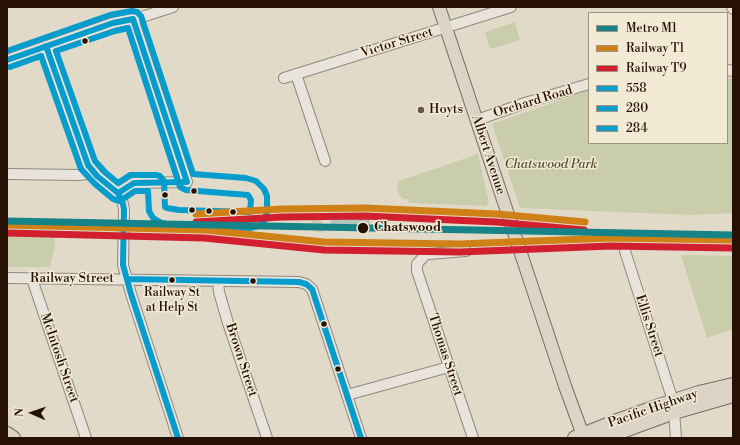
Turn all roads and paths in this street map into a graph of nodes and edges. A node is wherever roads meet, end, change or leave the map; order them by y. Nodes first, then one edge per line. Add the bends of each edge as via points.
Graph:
1 (173, 7) edge
2 (439, 7) edge
3 (511, 7) edge
4 (133, 19) junction
5 (446, 28) junction
6 (46, 46) junction
7 (7, 60) edge
8 (296, 74) junction
9 (284, 78) dead end
10 (588, 84) edge
11 (477, 120) junction
12 (325, 161) dead end
13 (94, 173) junction
14 (7, 174) edge
15 (118, 193) junction
16 (466, 251) dead end
17 (625, 251) dead end
18 (7, 278) edge
19 (32, 279) junction
20 (127, 279) junction
21 (218, 282) junction
22 (449, 367) junction
23 (733, 385) edge
24 (347, 395) junction
25 (733, 396) edge
26 (674, 406) junction
27 (7, 434) edge
28 (581, 437) edge
29 (13, 438) edge
30 (86, 438) edge
31 (178, 438) edge
32 (267, 438) edge
33 (361, 438) edge
34 (473, 438) edge
35 (603, 438) edge
36 (676, 438) edge

1 - 4 street
2 - 5 main road, Albert Avenue
3 - 5 street, Victor Street
4 - 6 street
4 - 15 street via 187,182 134,183
5 - 8 street, Victor Street
5 - 11 main road, Albert Avenue
6 - 7 street
6 - 13 street via 84,155
8 - 9 street, Victor Street
8 - 12 street
10 - 11 street, Orchard Road
11 - 28 main road, Albert Avenue via 580,427
13 - 14 street
13 - 15 street
15 - 20 street via 124,209 123,262
16 - 22 street, Thomas Street via 425,255 417,264 417,271
17 - 26 street, Ellis Street
18 - 19 street, Railway Street
19 - 20 street, Railway Street
19 - 30 street, McIntosh Street
20 - 21 street, Railway Street
20 - 31 street
21 - 24 street, Railway Street via 299,282 312,289
21 - 32 street, Brown Street via 228,323
22 - 24 street
22 - 34 street, Thomas Street
23 - 26 highway, Pacific Highway
24 - 33 street
25 - 26 highway, Pacific Highway
26 - 28 highway, Pacific Highway via 620,420
26 - 35 highway, Pacific Highway
26 - 36 street, Ellis Street
27 - 29 highway

